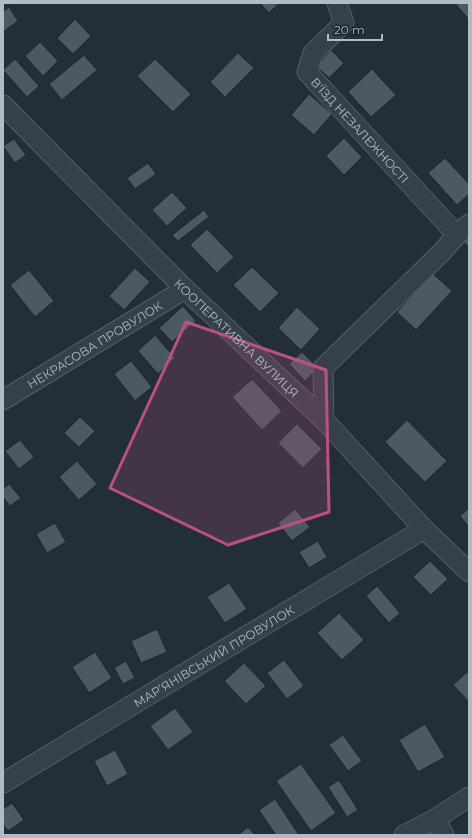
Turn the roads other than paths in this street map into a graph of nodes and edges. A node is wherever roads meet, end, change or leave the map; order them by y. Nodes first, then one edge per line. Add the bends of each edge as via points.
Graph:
1 (337, 3) edge
2 (3, 105) edge
3 (463, 229) edge
4 (185, 289) junction
5 (3, 400) edge
6 (324, 420) junction
7 (424, 529) junction
8 (469, 572) edge
9 (3, 783) edge
10 (469, 797) edge
11 (435, 819) junction
12 (404, 835) edge
13 (444, 835) edge

1 - 3 street, В'ЇЗД НЕЗАЛЕЖНОСТІ via 344,23 313,53 307,72
2 - 4 street, КООПЕРАТИВНА ВУЛИЦЯ
3 - 6 street via 323,368
4 - 5 street, НЕКРАСОВА ПРОВУЛОК
4 - 6 street, КООПЕРАТИВНА ВУЛИЦЯ
6 - 7 street, КООПЕРАТИВНА ВУЛИЦЯ
7 - 8 street, КООПЕРАТИВНА ВУЛИЦЯ
7 - 9 street, МАР’ЯНІВСЬКИЙ ПРОВУЛОК
10 - 11 street
11 - 12 street
11 - 13 street

